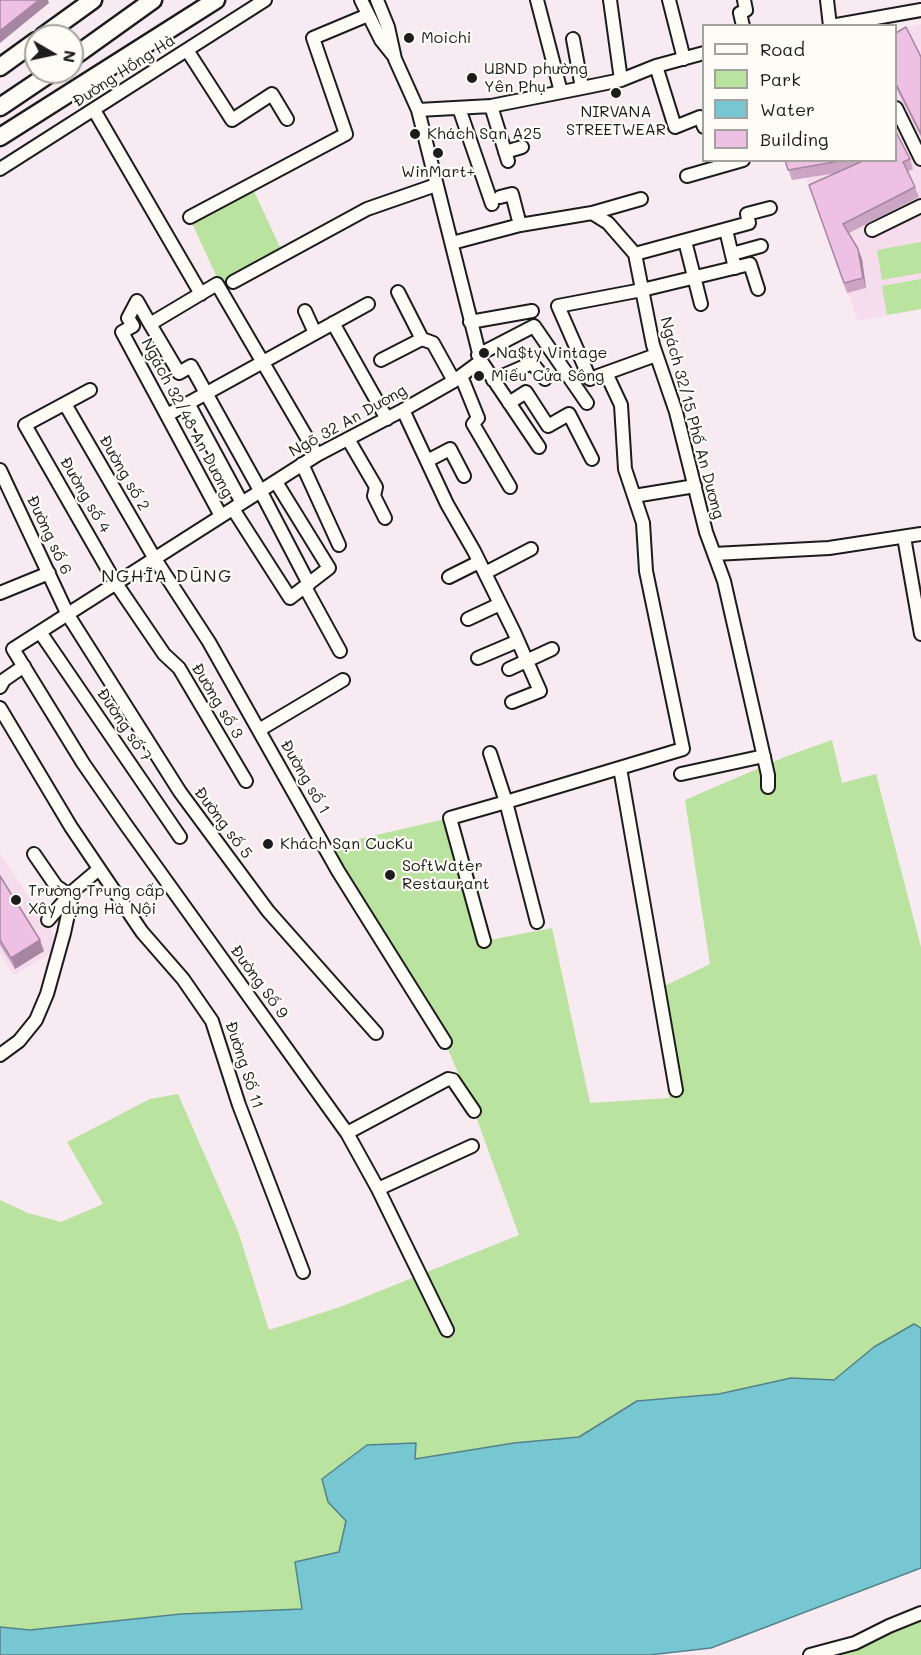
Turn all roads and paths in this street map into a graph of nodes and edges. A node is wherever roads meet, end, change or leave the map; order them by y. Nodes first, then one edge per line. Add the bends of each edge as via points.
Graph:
1 (93, 0) edge
2 (153, 0) edge
3 (216, 0) edge
4 (265, 0) edge
5 (361, 0) edge
6 (377, 0) edge
7 (537, 0) edge
8 (610, 0) edge
9 (669, 0) edge
10 (744, 0) edge
11 (827, 0) edge
12 (919, 7) edge
13 (368, 15) junction
14 (853, 23) edge
15 (60, 24) edge
16 (742, 24) edge
17 (830, 24) edge
18 (573, 39) dead end
19 (84, 49) edge
20 (24, 50) edge
21 (187, 50) junction
22 (702, 54) edge
23 (395, 59) junction
24 (684, 59) junction
25 (656, 66) junction
26 (0, 67) edge
27 (621, 80) junction
28 (34, 84) edge
29 (582, 88) junction
30 (561, 92) junction
31 (491, 106) junction
32 (0, 107) edge
33 (459, 108) junction
34 (94, 110) junction
35 (418, 110) junction
36 (897, 110) edge
37 (287, 119) dead end
38 (702, 122) edge
39 (0, 137) edge
40 (522, 147) dead end
41 (921, 159) edge
42 (717, 164) edge
43 (0, 169) edge
44 (687, 176) dead end
45 (436, 185) junction
46 (642, 200) dead end
47 (921, 206) edge
48 (770, 208) dead end
49 (592, 213) junction
50 (190, 217) dead end
51 (520, 225) junction
52 (726, 230) junction
53 (872, 230) dead end
54 (685, 241) junction
55 (452, 243) junction
56 (761, 246) dead end
57 (635, 254) junction
58 (732, 254) junction
59 (735, 268) junction
60 (694, 278) junction
61 (233, 282) dead end
62 (642, 290) junction
63 (759, 290) dead end
64 (398, 292) dead end
65 (201, 294) junction
66 (368, 304) dead end
67 (701, 304) dead end
68 (532, 311) dead end
69 (305, 312) dead end
70 (470, 321) junction
71 (333, 323) junction
72 (150, 324) junction
73 (315, 333) junction
74 (422, 339) junction
75 (656, 355) junction
76 (479, 358) junction
77 (381, 360) dead end
78 (262, 361) junction
79 (606, 373) junction
80 (457, 378) junction
81 (545, 379) dead end
82 (591, 379) junction
83 (493, 380) junction
84 (576, 385) junction
85 (90, 390) dead end
86 (206, 393) junction
87 (188, 403) junction
88 (508, 403) junction
89 (587, 403) dead end
90 (64, 404) junction
91 (403, 410) junction
92 (167, 415) junction
93 (387, 419) junction
94 (348, 439) junction
95 (539, 447) dead end
96 (317, 455) junction
97 (592, 459) dead end
98 (427, 461) junction
99 (302, 464) junction
100 (0, 470) edge
101 (464, 476) dead end
102 (276, 482) junction
103 (510, 486) dead end
104 (695, 486) junction
105 (261, 492) junction
106 (634, 496) junction
107 (237, 506) junction
108 (221, 516) junction
109 (385, 518) dead end
110 (921, 534) edge
111 (904, 537) junction
112 (339, 545) dead end
113 (531, 549) dead end
114 (714, 554) junction
115 (155, 559) junction
116 (482, 568) junction
117 (49, 573) junction
118 (449, 577) dead end
119 (115, 582) junction
120 (307, 586) junction
121 (0, 593) edge
122 (500, 604) junction
123 (68, 615) junction
124 (468, 619) dead end
125 (40, 632) junction
126 (921, 634) edge
127 (518, 641) junction
128 (13, 649) joint
129 (552, 649) dead end
130 (340, 651) dead end
131 (478, 658) dead end
132 (527, 661) junction
133 (24, 666) junction
134 (509, 669) dead end
135 (344, 680) dead end
136 (0, 687) edge
137 (512, 702) dead end
138 (0, 708) edge
139 (259, 730) junction
140 (490, 753) dead end
141 (764, 756) junction
142 (620, 768) junction
143 (681, 774) dead end
144 (246, 781) dead end
145 (768, 787) dead end
146 (506, 802) junction
147 (180, 837) dead end
148 (34, 854) dead end
149 (99, 869) junction
150 (71, 893) junction
151 (48, 920) dead end
152 (537, 922) dead end
153 (484, 941) dead end
154 (376, 1033) dead end
155 (445, 1042) dead end
156 (0, 1055) edge
157 (676, 1090) dead end
158 (474, 1111) dead end
159 (347, 1133) junction
160 (472, 1146) dead end
161 (378, 1189) junction
162 (303, 1272) dead end
163 (447, 1330) dead end
164 (921, 1614) edge
165 (810, 1655) edge

1 - 15 main road
2 - 19 main road
3 - 39 main road
4 - 21 street, Đường Hồng Hà
5 - 13 street
6 - 23 street
7 - 30 street
8 - 27 street
9 - 24 street
10 - 16 street
11 - 17 street
12 - 14 street
13 - 23 street
13 - 50 street via 313,38 346,134
18 - 29 street
20 - 26 main road
21 - 34 street, Đường Hồng Hà
21 - 37 street via 232,120 272,94
22 - 24 street
23 - 35 street
24 - 25 street
25 - 27 street
25 - 38 street via 675,127 700,117
27 - 29 street
28 - 32 main road
29 - 30 street
30 - 31 street
31 - 33 street
31 - 40 street via 507,157
33 - 35 street
33 - 51 street via 496,200 512,194
34 - 43 street, Đường Hồng Hà
34 - 65 street
35 - 45 street
36 - 41 street
42 - 44 street
45 - 55 street
45 - 61 street via 367,209
46 - 49 street
47 - 53 street
48 - 52 street via 747,214 749,223
49 - 51 street
49 - 57 street via 608,223
51 - 55 street
52 - 54 street
52 - 58 street
54 - 57 street
54 - 60 street
55 - 70 street
56 - 58 street
57 - 62 street, Ngách 32/15 Phố An Dương
58 - 59 street
59 - 60 street
59 - 63 street via 750,264
60 - 62 street
60 - 67 street
62 - 75 street, Ngách 32/15 Phố An Dương
62 - 82 street via 558,306
64 - 74 street
65 - 72 street
65 - 78 street via 217,284
66 - 71 street
68 - 70 street
69 - 73 street
70 - 76 street
71 - 73 street
71 - 93 street
72 - 86 street via 179,373 191,366
72 - 92 street, Ngách 32/48 An Dương via 137,302 128,318 133,326 122,332
73 - 78 street
74 - 77 street
74 - 80 street via 433,343
75 - 79 street
75 - 104 street, Ngách 32/15 Phố An Dương
76 - 80 street, Ngõ 32 An Dương
76 - 83 street
76 - 84 street, Ngõ 32 An Dương via 534,326
78 - 86 street
78 - 96 street
79 - 82 street
79 - 106 street via 621,405 624,469
80 - 91 street, Ngõ 32 An Dương
80 - 103 street via 478,418 473,424
81 - 83 street via 532,363
82 - 84 street
83 - 88 street
84 - 89 street
85 - 90 street
86 - 87 street
86 - 105 street
87 - 92 street
87 - 107 street
88 - 95 street
88 - 97 street via 526,392 548,426 569,414
90 - 115 street, Đường số 2
90 - 119 street, Đường số 4 via 25,425
91 - 93 street, Ngõ 32 An Dương
91 - 98 street
92 - 108 street, Ngách 32/48 An Dương
93 - 94 street, Ngõ 32 An Dương
94 - 96 street, Ngõ 32 An Dương
94 - 109 street via 376,487 374,496
96 - 99 street, Ngõ 32 An Dương
98 - 101 street via 450,449
98 - 116 street
99 - 102 street, Ngõ 32 An Dương
99 - 112 street
100 - 117 street, Đường số 6
102 - 105 street, Ngõ 32 An Dương
102 - 120 street via 329,568
104 - 106 street
104 - 114 street, Ngách 32/15 Phố An Dương
105 - 107 street, Ngõ 32 An Dương
105 - 120 street
106 - 142 street via 643,523 646,571 683,749
107 - 108 street, Ngõ 32 An Dương
107 - 120 street via 290,598
108 - 115 street, Ngõ 32 An Dương
110 - 111 street
111 - 114 street via 829,548
111 - 126 street
113 - 116 street
114 - 141 street, Ngách 32/15 Phố An Dương via 724,580
115 - 119 street, Ngõ 32 An Dương
115 - 139 street, Đường số 1 via 209,642
116 - 118 street
116 - 122 street
117 - 121 street
117 - 123 street, Đường số 6
119 - 123 street, Ngõ 32 An Dương
119 - 144 street, Đường số 3 via 164,654 179,668
120 - 130 street
122 - 124 street
122 - 127 street
123 - 125 street, Ngõ 32 An Dương
123 - 154 street, Đường số 5 via 180,792 268,910
125 - 128 street, Ngõ 32 An Dương
125 - 147 street, Đường số 7
127 - 131 street
127 - 132 street
128 - 133 street, Đường Số 9
129 - 132 street
132 - 134 street
132 - 137 street via 540,691
133 - 136 street
133 - 159 street, Đường Số 9 via 83,763
135 - 139 street
138 - 149 street, Đường Số 11
139 - 155 street, Đường số 1 via 338,870
140 - 146 street
141 - 143 street
141 - 145 street, Ngách 32/15 Phố An Dương
142 - 146 street
142 - 157 street
146 - 152 street
146 - 153 street via 450,818
148 - 150 street via 56,886
149 - 150 street
149 - 162 street, Đường Số 11 via 142,932 183,979 212,1021 239,1105
150 - 151 street
150 - 156 street via 64,933 36,1020 19,1041
158 - 159 street via 453,1080 448,1079
159 - 161 street, Đường Số 9
160 - 161 street
161 - 163 street, Đường Số 9
164 - 165 street via 855,1643

